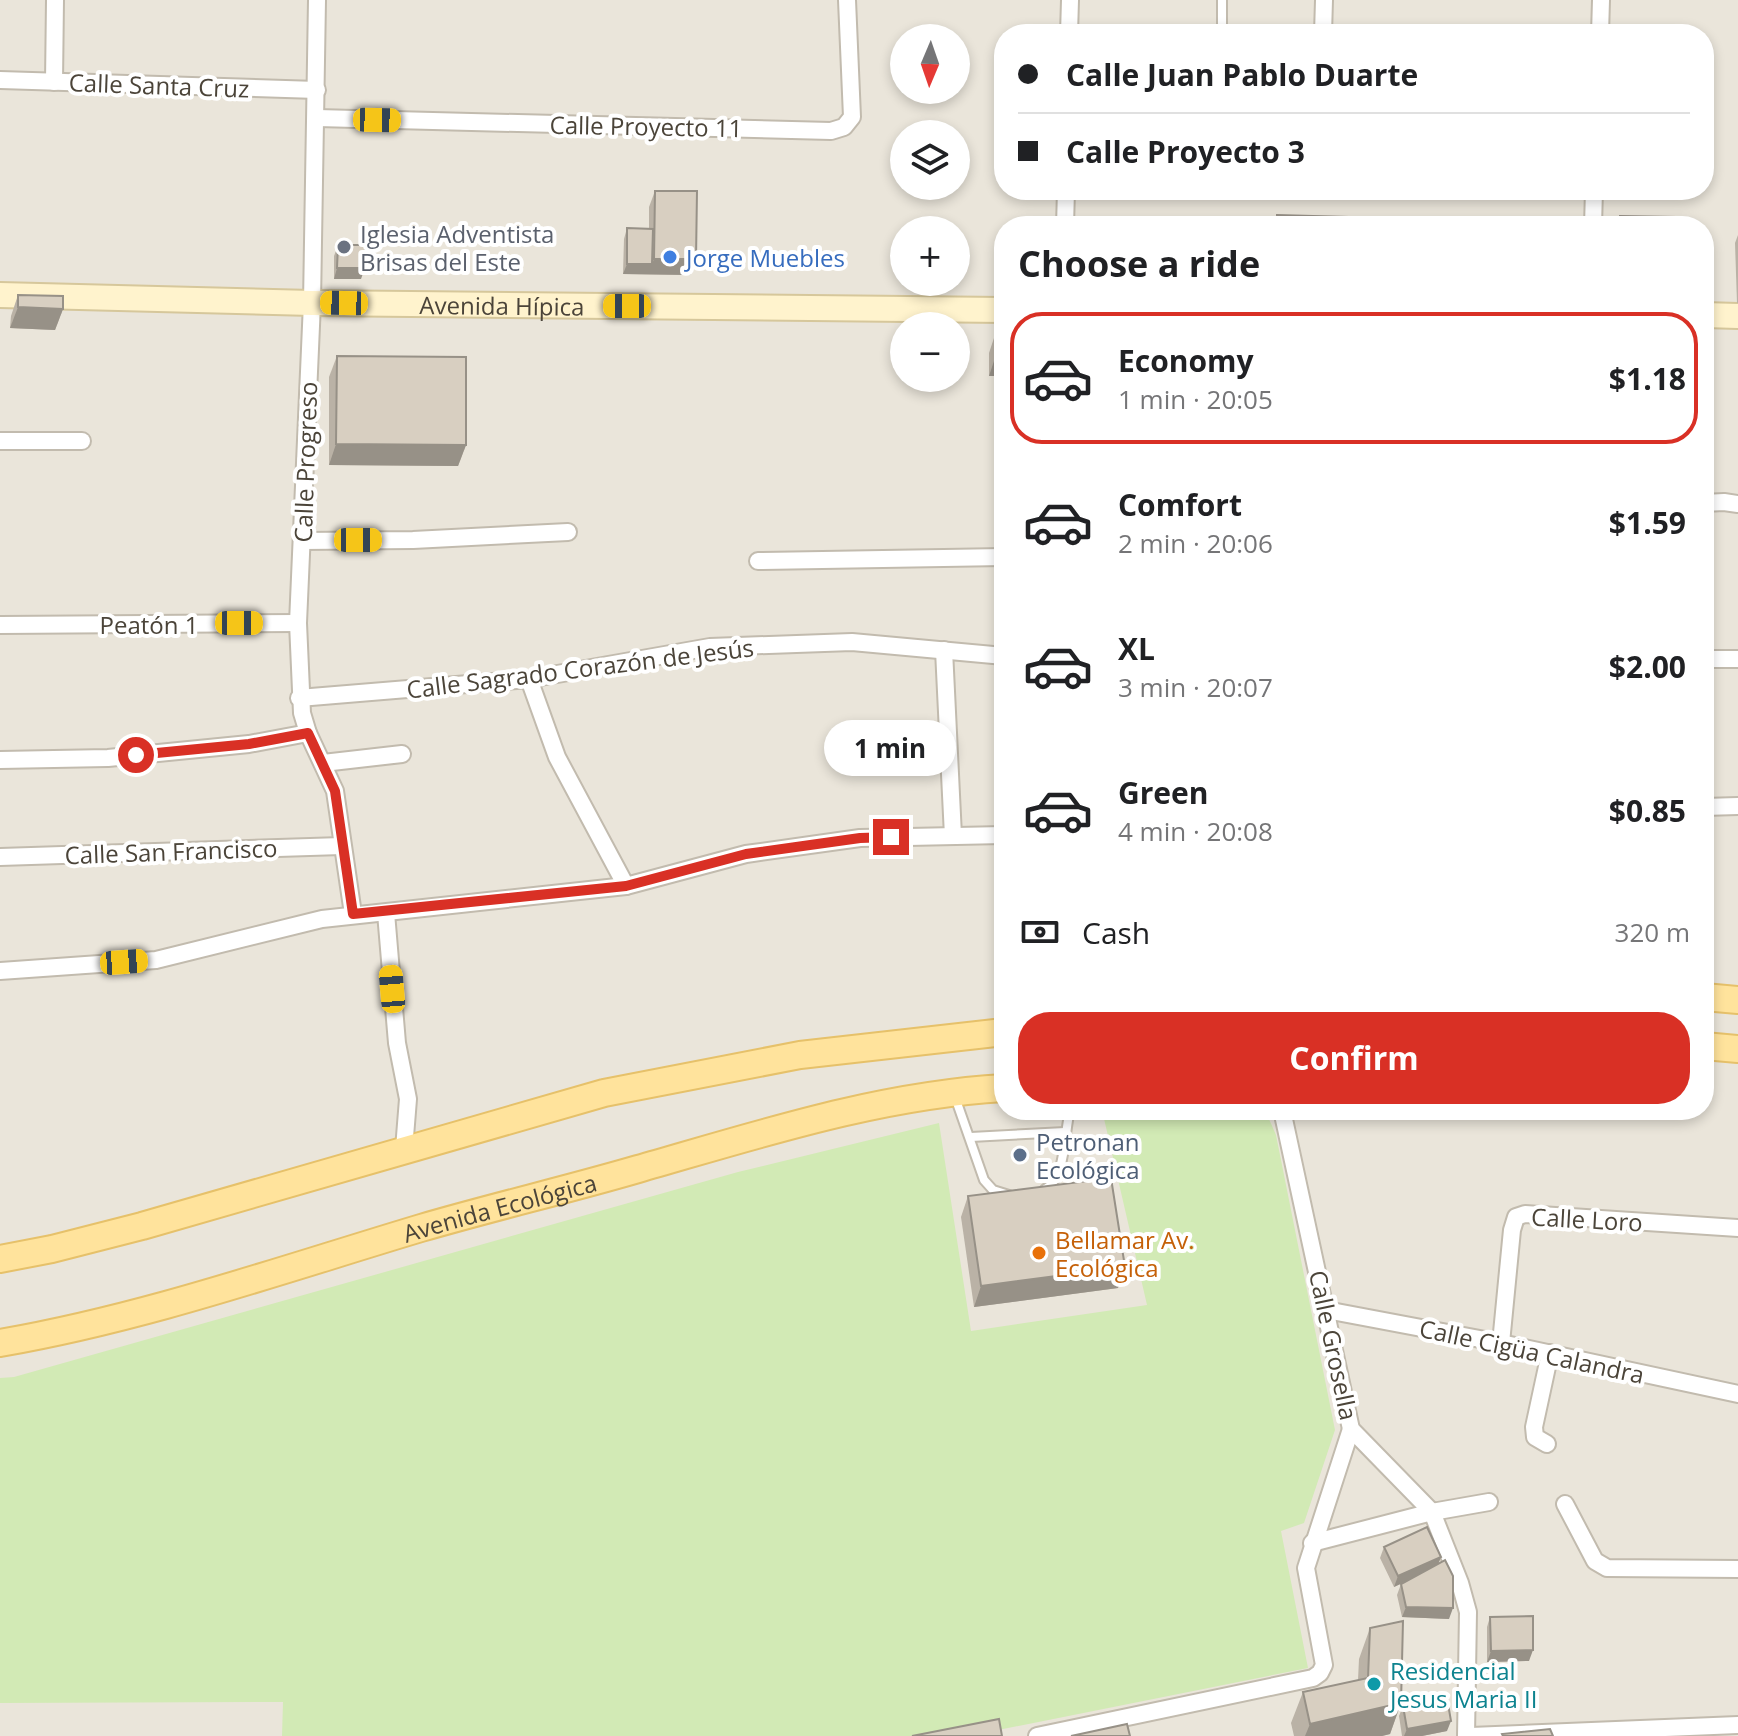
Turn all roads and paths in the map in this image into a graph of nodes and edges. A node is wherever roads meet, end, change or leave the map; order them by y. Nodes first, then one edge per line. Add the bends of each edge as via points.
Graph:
1 (55, 0) edge
2 (317, 0) edge
3 (847, 0) edge
4 (1070, 0) edge
5 (1222, 0) edge
6 (1324, 0) edge
7 (1601, 0) edge
8 (1069, 24) edge
9 (1222, 24) edge
10 (1323, 24) edge
11 (1600, 24) edge
12 (0, 80) edge
13 (54, 82) junction
14 (317, 90) junction
15 (317, 118) junction
16 (0, 295) edge
17 (312, 303) junction
18 (994, 310) edge
19 (1714, 315) edge
20 (1738, 316) edge
21 (0, 441) edge
22 (82, 441) dead end
23 (1714, 502) edge
24 (1738, 504) edge
25 (568, 532) dead end
26 (302, 541) junction
27 (994, 557) edge
28 (758, 561) dead end
29 (298, 623) junction
30 (0, 625) edge
31 (944, 650) junction
32 (994, 655) edge
33 (1714, 659) edge
34 (1738, 659) edge
35 (529, 679) junction
36 (299, 698) junction
37 (308, 733) junction
38 (402, 754) dead end
39 (0, 760) edge
40 (323, 763) junction
41 (1738, 806) edge
42 (1714, 807) edge
43 (994, 835) edge
44 (953, 836) junction
45 (342, 846) junction
46 (0, 857) edge
47 (626, 886) junction
48 (386, 913) junction
49 (353, 914) junction
50 (0, 971) edge
51 (1714, 998) edge
52 (1738, 1000) edge
53 (994, 1033) edge
54 (1714, 1047) edge
55 (1738, 1049) edge
56 (994, 1089) edge
57 (953, 1091) junction
58 (1068, 1120) edge
59 (1284, 1120) edge
60 (1065, 1132) junction
61 (971, 1137) junction
62 (404, 1149) junction
63 (1038, 1193) edge
64 (1019, 1196) edge
65 (1738, 1228) edge
66 (0, 1259) edge
67 (1326, 1310) junction
68 (0, 1343) edge
69 (1501, 1343) junction
70 (1550, 1353) junction
71 (1738, 1394) edge
72 (1351, 1429) junction
73 (1547, 1444) dead end
74 (1489, 1502) dead end
75 (1565, 1504) dead end
76 (1432, 1512) junction
77 (1312, 1543) junction
78 (1738, 1569) edge
79 (1738, 1725) edge
80 (1636, 1732) edge
81 (1037, 1736) edge
82 (1468, 1736) edge

1 - 13 street
2 - 14 street, Calle Progreso
3 - 15 street, Calle Proyecto 11 via 852,117 831,131
4 - 8 street
5 - 9 lane
6 - 10 street
7 - 11 street
12 - 13 street, Calle Santa Cruz
13 - 14 street, Calle Santa Cruz
14 - 15 street, Calle Progreso
15 - 17 street, Calle Progreso
16 - 17 street, Avenida Hípica
17 - 18 street, Avenida Hípica
17 - 26 street, Calle Progreso
19 - 20 street
21 - 22 street
23 - 24 street
25 - 26 street
26 - 29 street, Calle Progreso
27 - 28 street
29 - 30 street, Peatón 1
29 - 36 street, Calle Progreso
31 - 32 street, Calle Sagrado Corazón de Jesús
31 - 35 street, Calle Sagrado Corazón de Jesús via 852,642 710,647
31 - 44 street
33 - 34 street
35 - 36 street, Calle Sagrado Corazón de Jesús
35 - 47 street via 557,757
36 - 37 street, Calle Progreso
37 - 39 street via 108,758
37 - 40 street, Calle Progreso
38 - 40 street
40 - 45 street, Calle Progreso via 335,791
41 - 42 street
43 - 44 street
44 - 47 street via 860,838 746,854
45 - 46 street, Calle San Francisco
45 - 49 street, Calle Progreso
47 - 48 street
48 - 49 street
48 - 62 street via 397,1043 408,1099
49 - 50 street via 156,960
51 - 52 main road
53 - 62 main road via 785,1058 604,1093
54 - 55 main road
56 - 57 main road, Avenida Ecológica
57 - 61 lane
57 - 68 main road, Avenida Ecológica via 797,1123 143,1312
58 - 60 lane
59 - 67 street, Calle Grosella
60 - 61 lane
60 - 63 lane via 1060,1175 1053,1186
61 - 64 lane via 984,1180 993,1190
62 - 66 main road via 142,1226
65 - 69 street, Calle Loro via 1516,1217
67 - 69 street, Calle Cigüa Calandra
67 - 72 street, Calle Grosella
69 - 70 street, Calle Cigüa Calandra
70 - 71 street, Calle Cigüa Calandra
70 - 73 street via 1534,1427 1535,1437
72 - 76 street, Calle Grosella
72 - 77 street
74 - 76 street
75 - 78 street via 1595,1561 1607,1568
76 - 77 street
76 - 82 street, Calle Grosella via 1468,1612
77 - 81 street via 1306,1568 1324,1665 1313,1678
79 - 80 street
80 - 82 street

